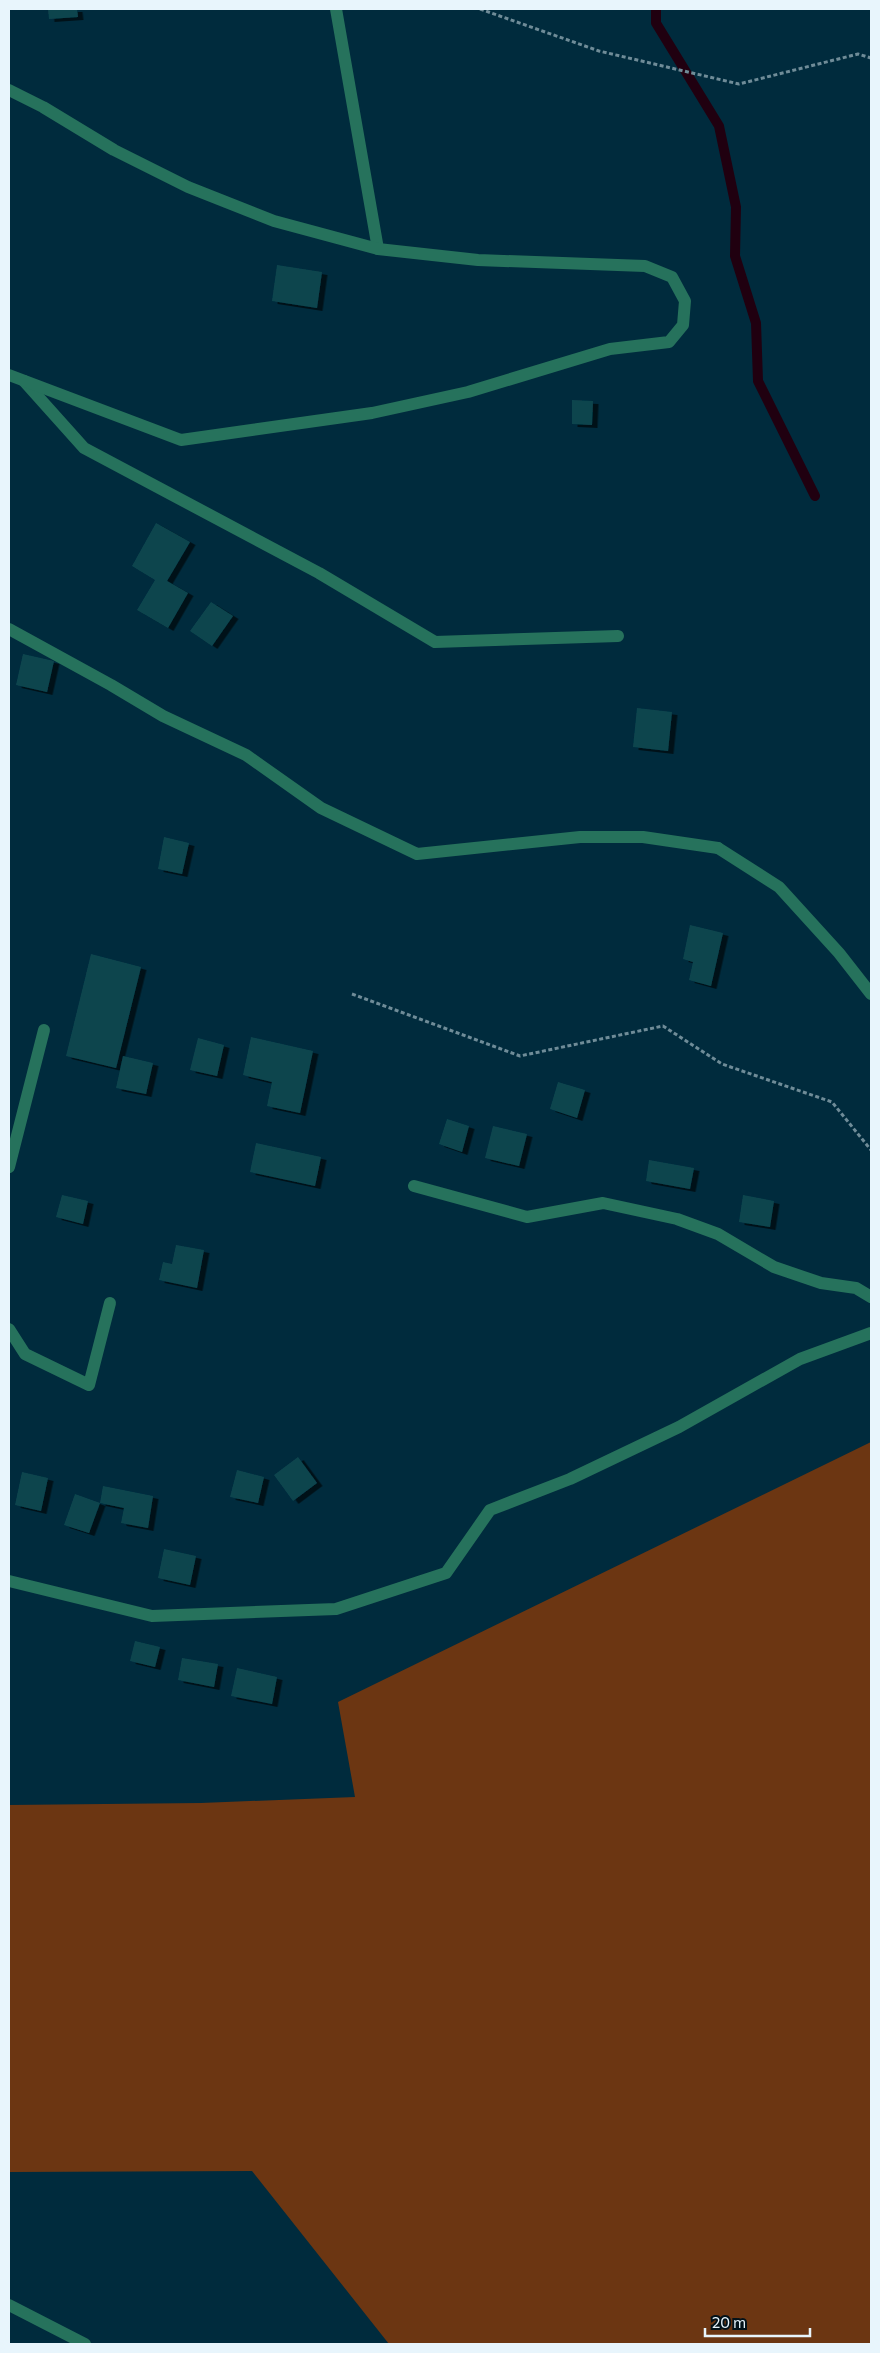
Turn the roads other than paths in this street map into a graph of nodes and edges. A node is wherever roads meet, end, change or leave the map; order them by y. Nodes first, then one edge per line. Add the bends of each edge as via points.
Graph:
1 (336, 9) edge
2 (9, 90) edge
3 (378, 249) junction
4 (9, 375) edge
5 (24, 381) junction
6 (9, 630) edge
7 (618, 636) dead end
8 (871, 994) edge
9 (44, 1030) dead end
10 (9, 1167) edge
11 (414, 1186) dead end
12 (871, 1296) edge
13 (110, 1303) dead end
14 (9, 1329) edge
15 (871, 1332) edge
16 (9, 1581) edge
17 (9, 2305) edge
18 (85, 2344) edge

1 - 3 street
2 - 3 street via 114,150 188,187 274,221
3 - 5 street via 478,260 645,266 672,277 685,300 683,325 668,342 610,349 468,392 372,413 180,440
4 - 5 street
5 - 7 street via 84,448 319,573 434,642
6 - 8 street via 163,716 246,756 321,808 417,854 580,837 643,837 718,848 779,888 839,953
9 - 10 street
11 - 12 street via 527,1217 603,1203 677,1219 718,1234 774,1267 821,1282 856,1288
13 - 14 street via 89,1384 25,1354
15 - 16 street via 800,1360 679,1427 570,1480 490,1510 446,1573 336,1609 152,1616
17 - 18 street

